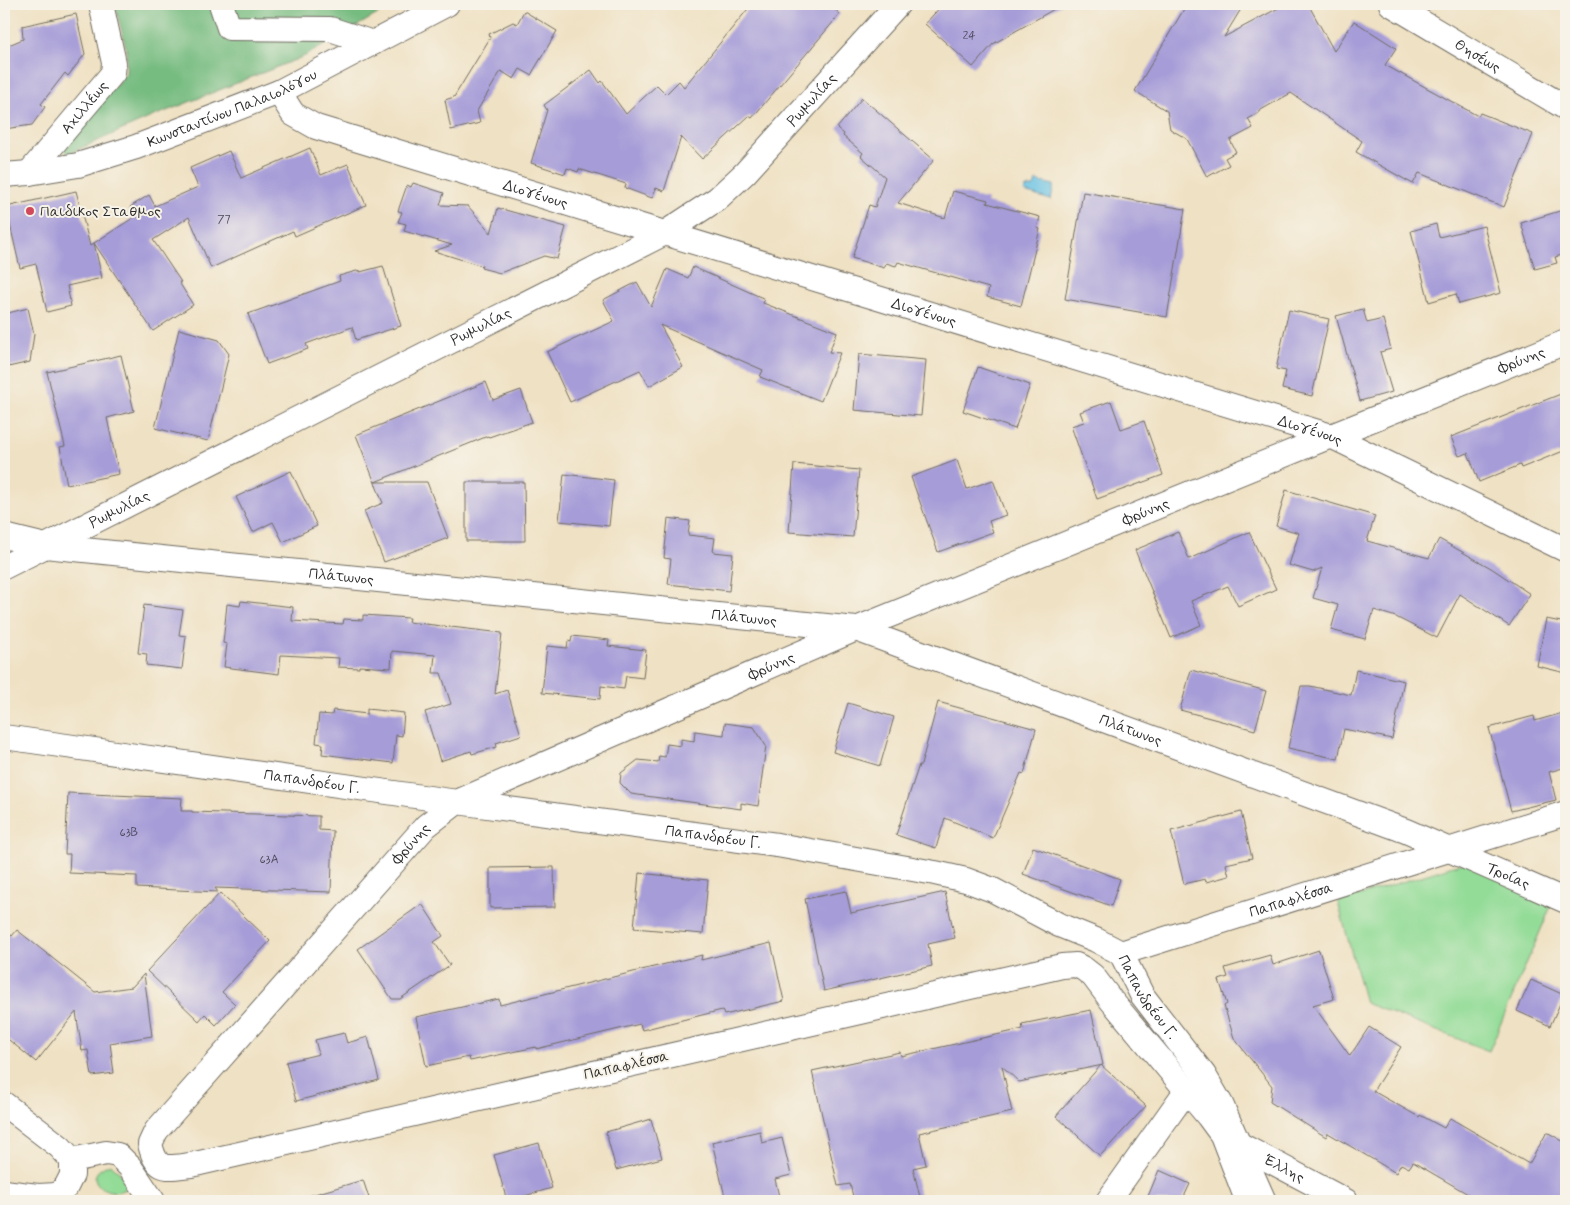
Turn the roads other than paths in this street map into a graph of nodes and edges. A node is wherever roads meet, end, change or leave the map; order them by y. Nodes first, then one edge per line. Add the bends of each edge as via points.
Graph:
1 (101, 4) edge
2 (221, 4) edge
3 (448, 4) edge
4 (898, 4) edge
5 (1391, 4) edge
6 (373, 44) junction
7 (279, 92) junction
8 (1566, 108) edge
9 (29, 173) junction
10 (4, 175) edge
11 (665, 233) junction
12 (1566, 342) edge
13 (1331, 436) junction
14 (4, 536) edge
15 (45, 546) junction
16 (1566, 550) edge
17 (4, 567) edge
18 (856, 629) junction
19 (4, 737) edge
20 (457, 802) junction
21 (1566, 813) edge
22 (1450, 850) junction
23 (1566, 902) edge
24 (1059, 925) junction
25 (1121, 953) junction
26 (1062, 966) junction
27 (1111, 1000) junction
28 (1186, 1091) junction
29 (4, 1104) edge
30 (1231, 1140) junction
31 (153, 1157) junction
32 (72, 1160) junction
33 (133, 1172) junction
34 (4, 1192) edge
35 (72, 1194) edge
36 (152, 1201) edge
37 (1108, 1201) edge
38 (1246, 1201) edge
39 (1264, 1201) edge
40 (1346, 1201) edge

1 - 9 street, Αχιλλέως via 114,74
2 - 6 street via 228,28 330,29
3 - 6 street, Κωνσταντίνου Παλαιολόγου
4 - 11 street, Ρωμυλίας via 745,173 717,199
5 - 8 street, Θησέως
6 - 7 street, Κωνσταντίνου Παλαιολόγου
7 - 9 street, Κωνσταντίνου Παλαιολόγου via 136,147 78,165
7 - 11 street, Διογένους via 293,114 316,127
9 - 10 street, Κωνσταντίνου Παλαιολόγου
11 - 13 street, Διογένους
11 - 15 street, Ρωμυλίας
12 - 13 street, Φρύνης
13 - 16 street, Διογένους
13 - 18 street, Φρύνης
14 - 15 street, Πλάτωνος
15 - 17 street, Ρωμυλίας
15 - 18 street, Πλάτωνος
18 - 20 street, Φρύνης
18 - 22 street, Πλάτωνος via 1397,827
19 - 20 street, Παπανδρέου Γ.
20 - 24 street, Παπανδρέου Γ. via 777,845 935,873 992,890
20 - 31 street, Φρύνης via 426,826 156,1131 150,1144
21 - 22 street, Παπαφλέσσα
22 - 23 street, Τροίας
22 - 25 street, Παπαφλέσσα
24 - 25 street, Παπανδρέου Γ.
24 - 26 street via 1068,942
25 - 27 street
25 - 30 street, Παπανδρέου Γ. via 1142,995 1204,1075 1221,1104
26 - 27 street, Παπαφλέσσα via 1084,969
26 - 31 street, Παπαφλέσσα via 191,1165 167,1168
27 - 28 street, Παπανδρέου Γ.
28 - 30 street, Παπανδρέου Γ.
28 - 37 street
29 - 32 street
30 - 38 street, Παπανδρέου Γ.
30 - 39 street, Παπανδρέου Γ.
30 - 40 street, Έλλης
31 - 33 street
32 - 33 street via 106,1153 118,1155
32 - 35 street
33 - 36 street
34 - 35 street via 38,1196

